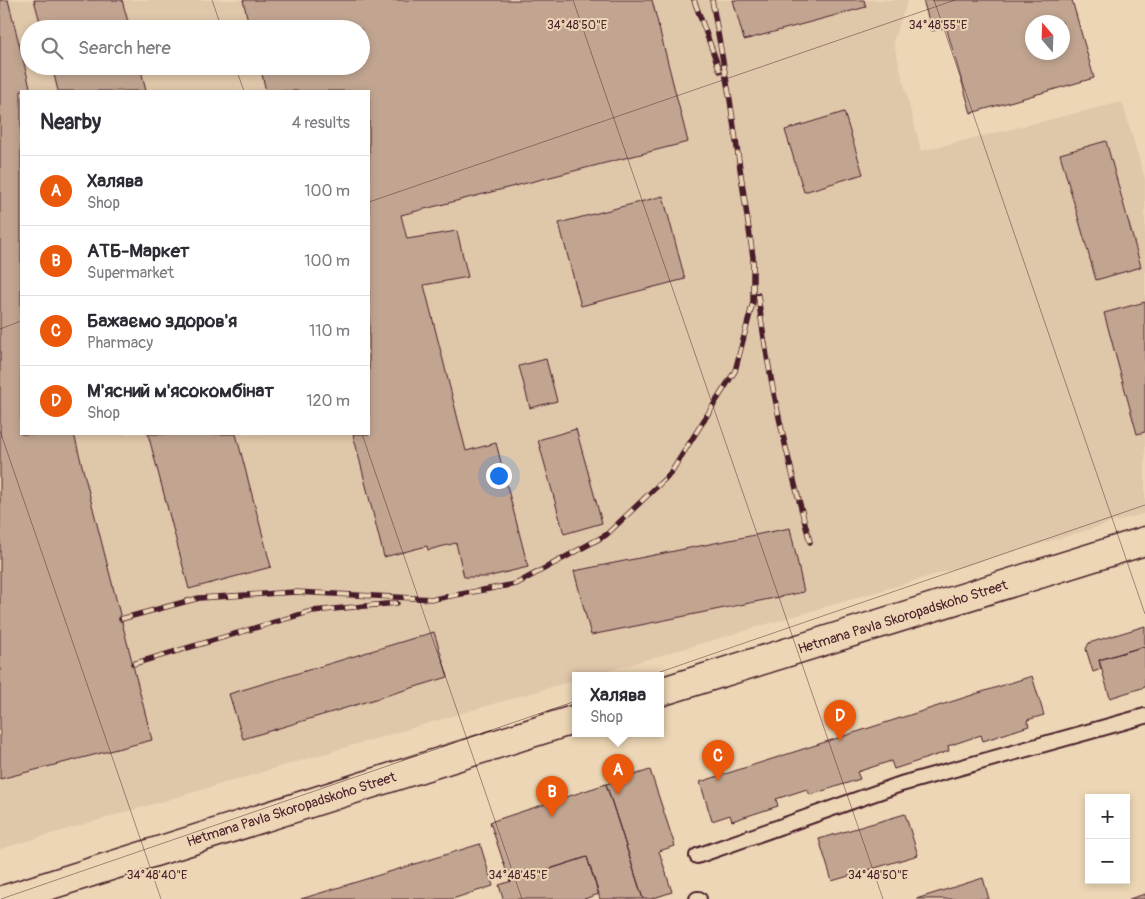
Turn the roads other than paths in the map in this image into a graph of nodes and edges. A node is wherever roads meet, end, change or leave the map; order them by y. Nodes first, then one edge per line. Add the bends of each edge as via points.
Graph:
1 (1145, 540) edge
2 (664, 691) edge
3 (1145, 716) edge
4 (572, 720) edge
5 (697, 856) dead end
6 (6, 899) edge

1 - 2 main road, Hetmana Pavla Skoropadskoho Street
3 - 5 lane via 901,784
4 - 6 main road, Hetmana Pavla Skoropadskoho Street

